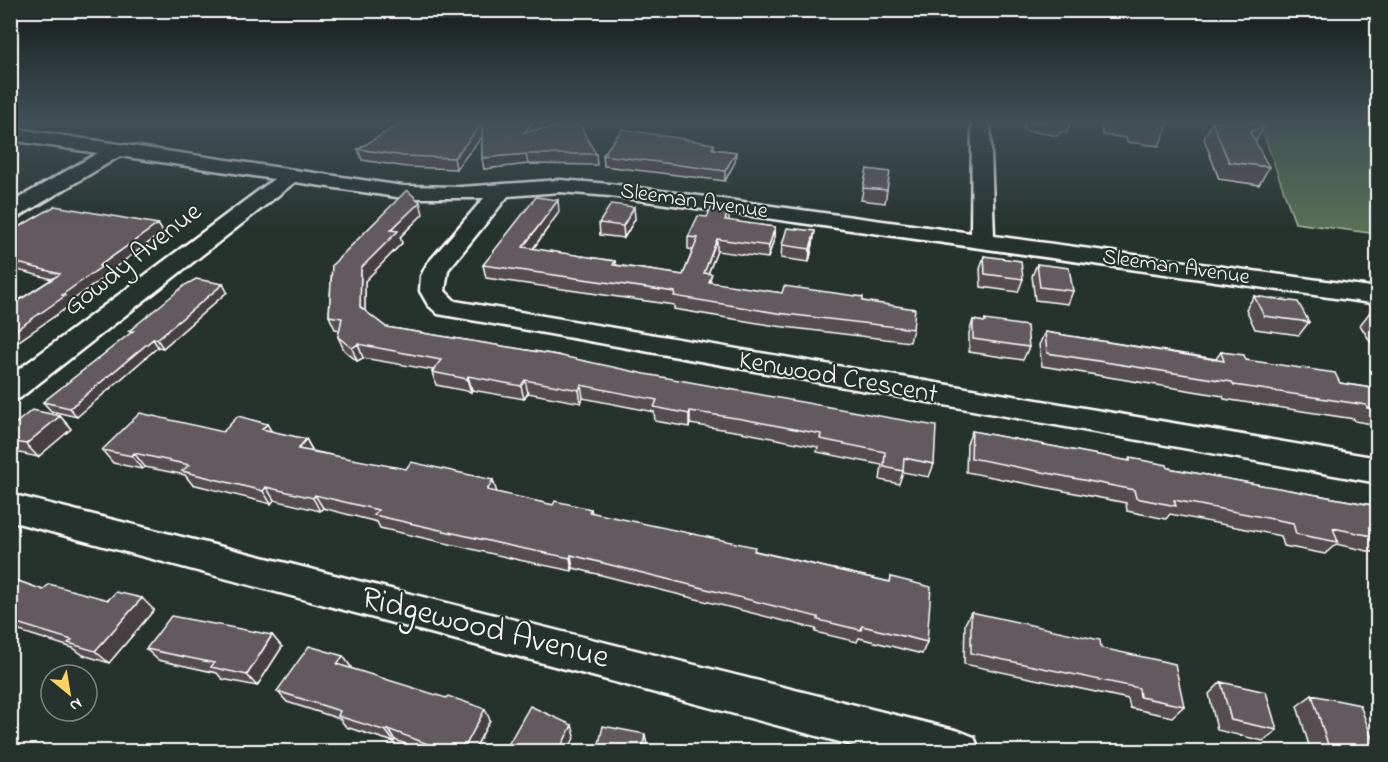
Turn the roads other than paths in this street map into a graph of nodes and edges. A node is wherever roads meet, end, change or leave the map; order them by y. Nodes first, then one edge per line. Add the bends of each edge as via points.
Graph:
1 (106, 157) edge
2 (163, 157) edge
3 (982, 157) edge
4 (292, 175) junction
5 (503, 189) junction
6 (10, 212) edge
7 (983, 242) junction
8 (1377, 296) edge
9 (10, 391) edge
10 (1377, 471) edge
11 (10, 507) edge
12 (959, 752) edge

1 - 6 street
2 - 4 street, Sleeman Avenue
3 - 7 street
4 - 5 street, Sleeman Avenue via 419,193
4 - 9 street, Gowdy Avenue
5 - 7 street, Sleeman Avenue via 567,186 610,190
5 - 10 street, Kenwood Crescent via 436,269 431,282 434,297 447,308
7 - 8 street, Sleeman Avenue
11 - 12 street, Ridgewood Avenue

